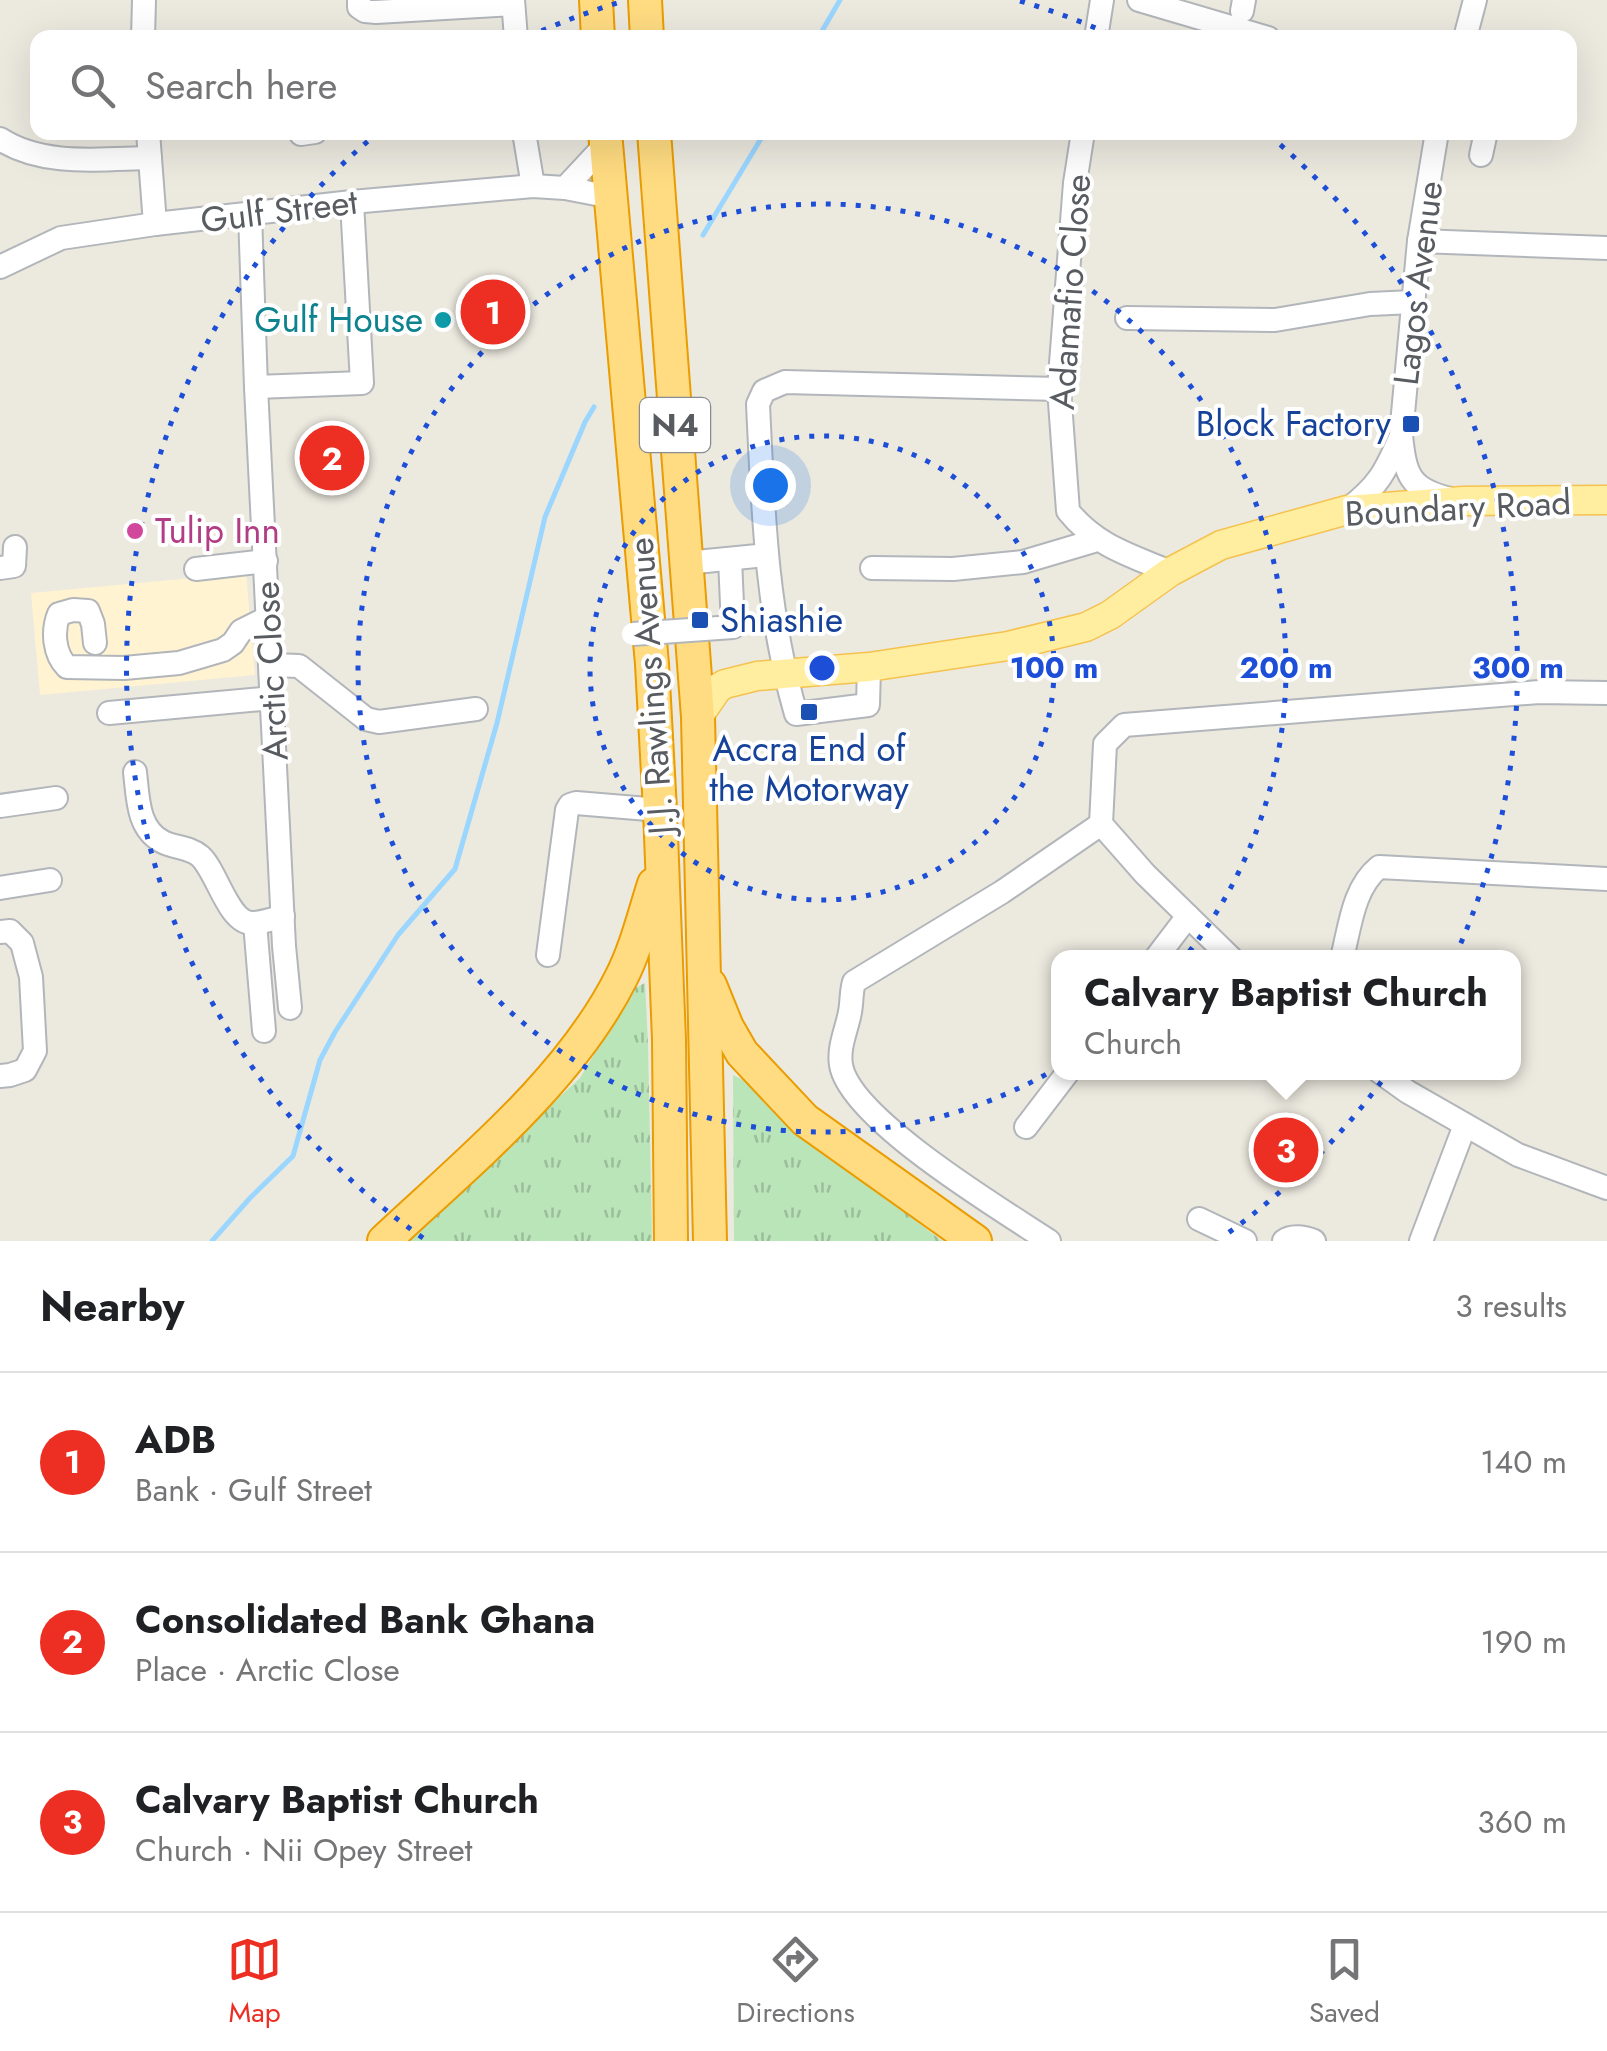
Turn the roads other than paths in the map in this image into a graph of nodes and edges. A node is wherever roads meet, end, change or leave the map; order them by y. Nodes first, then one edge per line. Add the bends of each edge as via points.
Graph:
1 (144, 0) edge
2 (359, 0) edge
3 (596, 0) edge
4 (645, 0) edge
5 (1102, 0) edge
6 (1139, 0) edge
7 (1475, 0) edge
8 (514, 2) edge
9 (1168, 4) edge
10 (144, 30) edge
11 (516, 30) edge
12 (598, 30) edge
13 (647, 30) edge
14 (1097, 30) edge
15 (1244, 30) edge
16 (1467, 30) edge
17 (0, 139) edge
18 (149, 140) edge
19 (525, 140) edge
20 (604, 140) edge
21 (606, 140) edge
22 (655, 140) edge
23 (1081, 140) edge
24 (1435, 140) edge
25 (150, 158) junction
26 (534, 186) junction
27 (565, 188) junction
28 (612, 197) junction
29 (352, 202) junction
30 (250, 214) junction
31 (155, 224) junction
32 (1419, 241) junction
33 (1607, 248) edge
34 (0, 267) edge
35 (1413, 302) junction
36 (1126, 318) dead end
37 (256, 387) junction
38 (1059, 389) junction
39 (1401, 434) junction
40 (1607, 500) edge
41 (1463, 501) junction
42 (1347, 510) junction
43 (1097, 540) junction
44 (15, 547) dead end
45 (766, 555) junction
46 (730, 559) junction
47 (266, 561) junction
48 (686, 563) junction
49 (0, 568) edge
50 (872, 568) dead end
51 (196, 569) dead end
52 (1170, 572) junction
53 (648, 595) junction
54 (269, 617) junction
55 (95, 643) dead end
56 (271, 665) junction
57 (869, 667) junction
58 (784, 672) junction
59 (1607, 693) edge
60 (273, 698) junction
61 (476, 709) dead end
62 (109, 712) dead end
63 (698, 717) junction
64 (136, 772) dead end
65 (56, 798) dead end
66 (0, 806) edge
67 (660, 810) junction
68 (1102, 824) junction
69 (662, 860) junction
70 (1607, 879) edge
71 (50, 880) dead end
72 (0, 888) edge
73 (283, 916) junction
74 (1188, 916) junction
75 (255, 924) junction
76 (0, 932) edge
77 (1162, 950) edge
78 (1223, 950) edge
79 (1344, 950) edge
80 (548, 955) dead end
81 (703, 967) junction
82 (290, 1008) dead end
83 (264, 1031) dead end
84 (0, 1076) edge
85 (1062, 1080) edge
86 (1391, 1080) edge
87 (1465, 1125) junction
88 (1026, 1126) dead end
89 (1607, 1188) edge
90 (1199, 1219) dead end
91 (384, 1241) edge
92 (671, 1241) edge
93 (710, 1241) edge
94 (975, 1241) edge
95 (1049, 1241) edge
96 (1244, 1241) edge
97 (1284, 1241) edge
98 (1314, 1241) edge
99 (1421, 1241) edge

1 - 10 street
2 - 8 street via 360,7 376,12
3 - 12 highway
4 - 13 highway
5 - 14 street
6 - 9 street
7 - 16 street
8 - 11 street
9 - 15 street
17 - 25 street via 53,158
18 - 25 street
19 - 26 street
20 - 27 street
21 - 28 highway, J.J. Rawlings Avenue / N4
22 - 48 highway, J.J. Rawlings Avenue / N4
23 - 38 street, Adamafio Close
24 - 32 street, Lagos Avenue
25 - 31 street
26 - 27 street, Gulf Street
26 - 29 street, Gulf Street
27 - 28 street, Gulf Street
28 - 53 highway, J.J. Rawlings Avenue / N4
29 - 30 street, Gulf Street
29 - 37 street via 362,383
30 - 31 street, Gulf Street
30 - 37 street, Arctic Close
31 - 34 street, Gulf Street via 62,238
32 - 33 street
32 - 35 street, Lagos Avenue
35 - 36 street via 1275,320
35 - 39 street, Lagos Avenue
37 - 47 street, Arctic Close
38 - 43 street, Adamafio Close via 1068,512
38 - 45 street via 784,382 764,392 758,404
39 - 41 street, Lagos Avenue via 1404,464 1415,484
39 - 42 street, Lagos Avenue via 1385,473
40 - 41 main road, Boundary Road
41 - 42 main road, Boundary Road
42 - 52 main road, Boundary Road via 1222,545
43 - 50 street via 1023,562
43 - 52 street, Adamafio Close
44 - 49 street via 14,566
45 - 46 street
45 - 58 street
46 - 48 street
46 - 53 street, bridge via 734,627 633,634 636,598
47 - 51 street
47 - 54 street, Arctic Close
48 - 63 highway, J.J. Rawlings Avenue / N4
52 - 57 main road, Boundary Road via 1086,627
53 - 67 highway, J.J. Rawlings Avenue / N4 via 644,664
54 - 55 street via 240,631 223,650 124,668 67,667 58,657 59,614 88,611
54 - 56 street, Arctic Close
56 - 60 street, Arctic Close
56 - 61 street via 298,666 379,722
57 - 58 main road, Boundary Road
57 - 58 street via 868,705 796,714
58 - 63 main road, Boundary Road via 726,684
59 - 68 street via 1539,692 1124,726 1105,744
60 - 62 street
60 - 73 street, Arctic Close
63 - 81 highway, J.J. Rawlings Avenue / N4
64 - 75 street via 145,825 164,842 198,854 235,914
65 - 66 street
67 - 69 highway, J.J. Rawlings Avenue / N4
67 - 80 street via 576,802 566,810
68 - 74 street
68 - 95 street via 854,982 842,1046 849,1086 916,1153
69 - 91 highway via 620,979 574,1053
69 - 92 highway, J.J. Rawlings Avenue / N4
70 - 79 street via 1379,867 1358,896
71 - 72 street
73 - 75 street
73 - 82 street, Arctic Close
74 - 77 street
74 - 78 street
75 - 83 street
76 - 84 street via 17,936 28,960 35,1051 25,1070
81 - 93 highway, J.J. Rawlings Avenue / N4
81 - 94 highway via 742,1053 805,1120
85 - 88 street
86 - 87 street
87 - 89 street via 1518,1155
87 - 99 street
90 - 96 street
97 - 98 street

